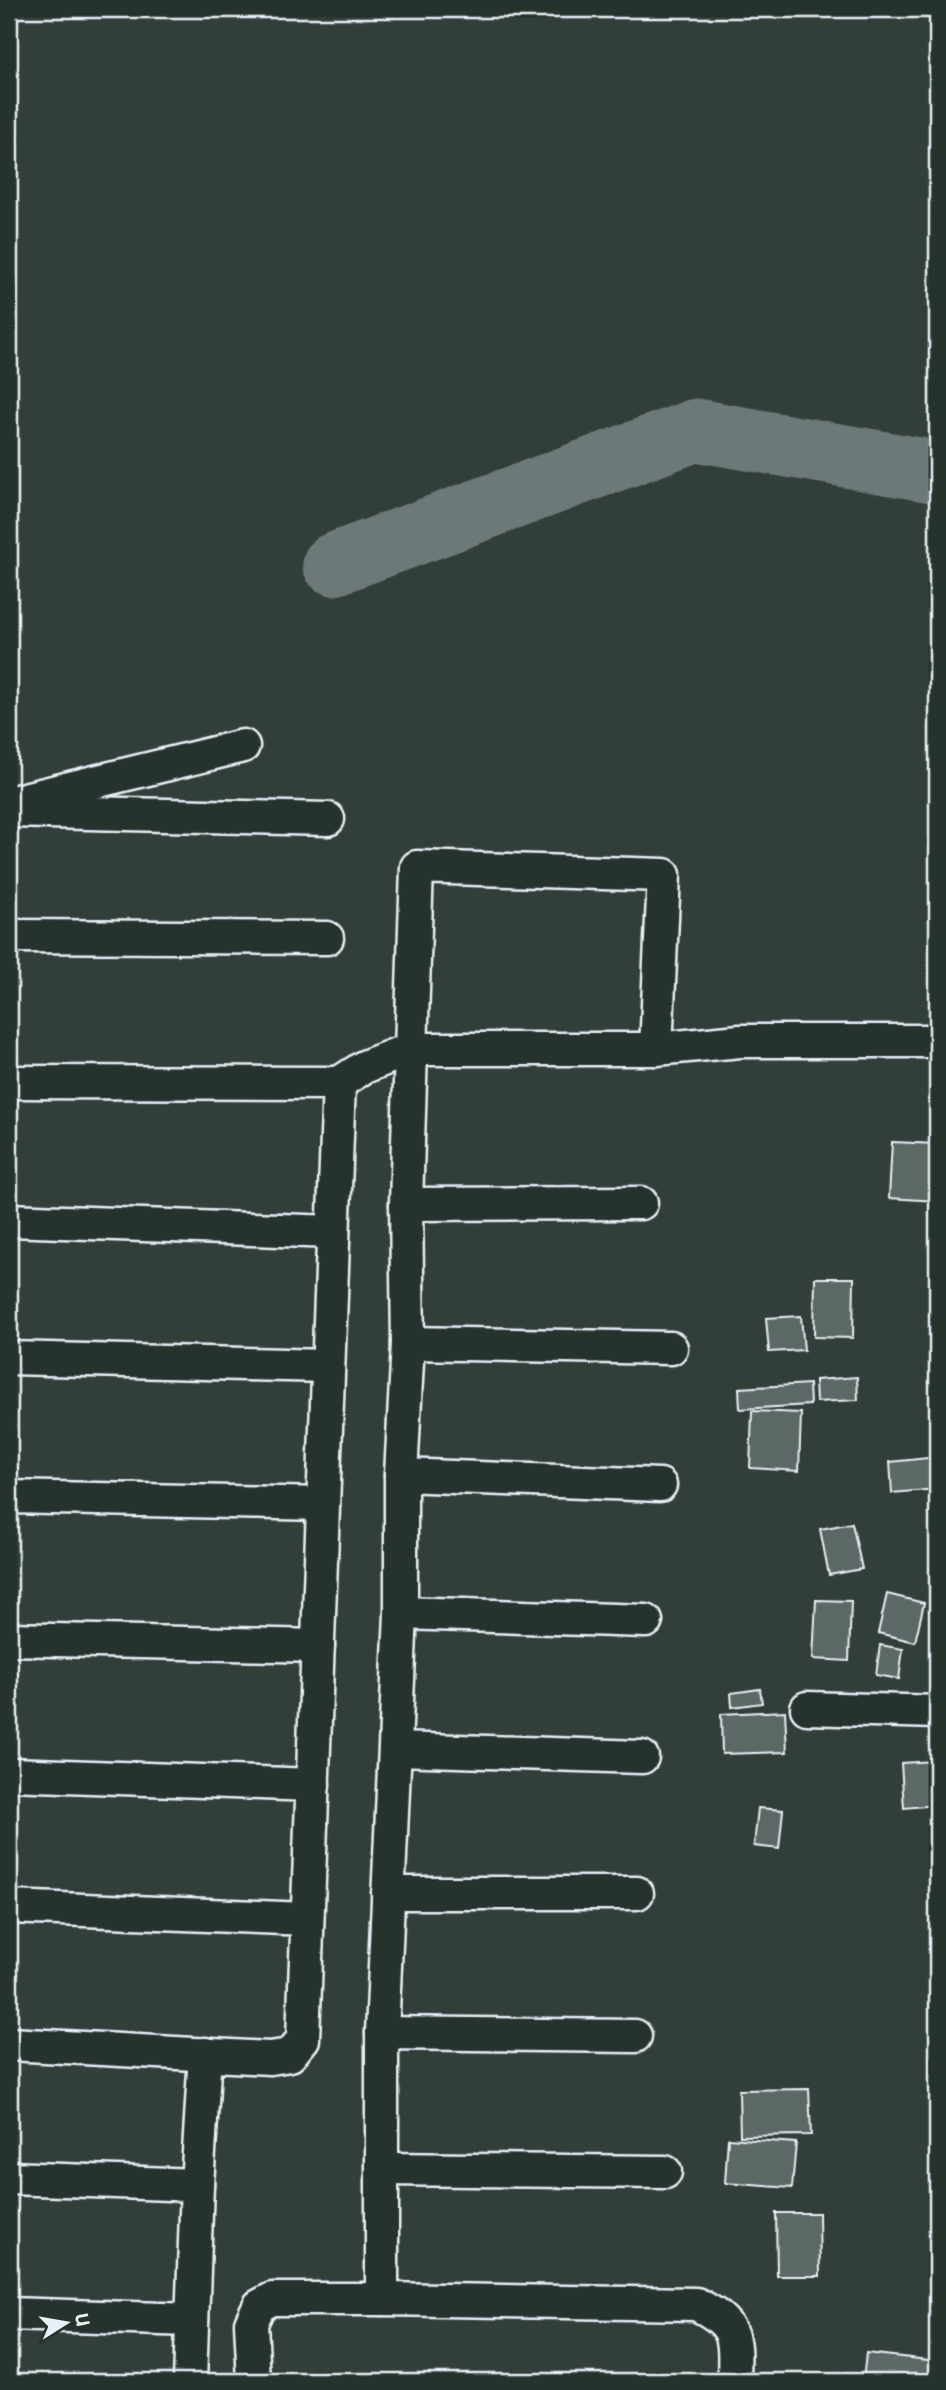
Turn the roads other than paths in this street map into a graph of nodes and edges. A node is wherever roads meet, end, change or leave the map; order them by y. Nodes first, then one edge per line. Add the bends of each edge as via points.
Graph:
1 (243, 746) dead end
2 (9, 803) edge
3 (9, 811) edge
4 (328, 818) dead end
5 (9, 936) edge
6 (327, 939) dead end
7 (937, 1041) edge
8 (410, 1049) junction
9 (656, 1049) junction
10 (9, 1082) edge
11 (339, 1083) junction
12 (641, 1203) dead end
13 (406, 1204) junction
14 (9, 1220) edge
15 (333, 1232) junction
16 (408, 1343) junction
17 (671, 1348) dead end
18 (9, 1358) edge
19 (328, 1366) junction
20 (401, 1475) junction
21 (660, 1485) dead end
22 (9, 1497) edge
23 (323, 1504) junction
24 (401, 1613) junction
25 (646, 1621) dead end
26 (9, 1639) edge
27 (318, 1646) junction
28 (807, 1708) dead end
29 (937, 1712) edge
30 (396, 1749) junction
31 (642, 1757) dead end
32 (9, 1774) edge
33 (313, 1785) junction
34 (388, 1893) junction
35 (637, 1893) dead end
36 (9, 1907) edge
37 (307, 1919) junction
38 (382, 2033) junction
39 (635, 2036) dead end
40 (9, 2043) edge
41 (205, 2054) junction
42 (384, 2169) junction
43 (665, 2172) dead end
44 (9, 2178) edge
45 (197, 2185) junction
46 (382, 2300) junction
47 (9, 2314) edge
48 (192, 2320) junction
49 (190, 2381) edge
50 (254, 2381) edge
51 (734, 2381) edge

1 - 2 street
3 - 4 street
5 - 6 street
7 - 9 street via 740,1041
8 - 9 street
8 - 9 street via 417,867 664,875
8 - 11 street via 364,1067
8 - 13 street
10 - 11 street
11 - 15 street
12 - 13 street
13 - 16 street
14 - 15 street
15 - 19 street
16 - 17 street
16 - 20 street
18 - 19 street
19 - 23 street
20 - 21 street
20 - 24 street
22 - 23 street
23 - 27 street
24 - 25 street
24 - 30 street
26 - 27 street
27 - 33 street
28 - 29 street
30 - 31 street
30 - 34 street
32 - 33 street
33 - 37 street
34 - 35 street
34 - 38 street
36 - 37 street
37 - 41 street via 303,2039 290,2054 270,2058
38 - 39 street
38 - 42 street
40 - 41 street
41 - 45 street
42 - 43 street
42 - 46 street
44 - 45 street
45 - 48 street
46 - 50 street via 272,2299 259,2306 251,2323
46 - 51 street via 696,2304 717,2314 729,2328 735,2349
47 - 48 street
48 - 49 street

